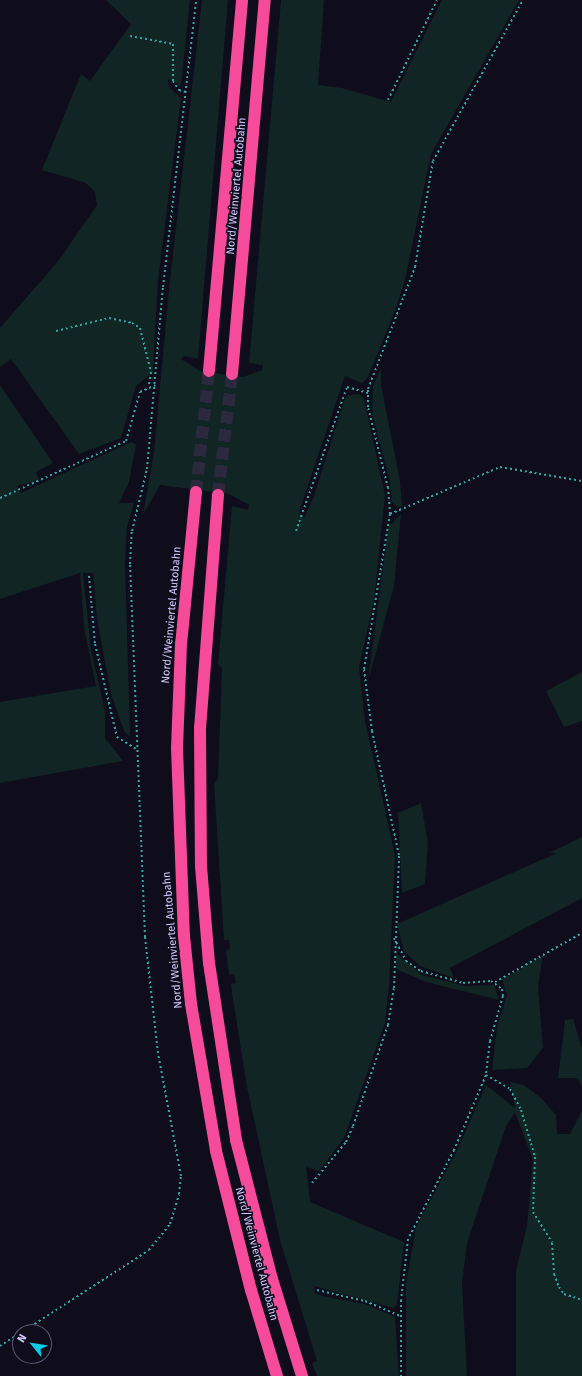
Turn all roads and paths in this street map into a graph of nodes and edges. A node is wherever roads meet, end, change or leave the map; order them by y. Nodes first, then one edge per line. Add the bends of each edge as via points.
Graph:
1 (196, 0) edge
2 (242, 0) edge
3 (265, 0) edge
4 (437, 0) edge
5 (523, 0) edge
6 (130, 36) dead end
7 (186, 92) junction
8 (388, 100) dead end
9 (56, 332) dead end
10 (209, 371) tunnel mouth
11 (232, 374) tunnel mouth
12 (150, 385) junction
13 (156, 385) junction
14 (368, 393) junction
15 (582, 481) edge
16 (196, 492) tunnel mouth
17 (218, 495) tunnel mouth
18 (0, 498) edge
19 (390, 514) junction
20 (296, 532) dead end
21 (89, 576) dead end
22 (136, 749) junction
23 (582, 933) edge
24 (394, 937) junction
25 (495, 982) junction
26 (486, 1075) junction
27 (312, 1183) dead end
28 (317, 1290) dead end
29 (582, 1300) edge
30 (401, 1316) junction
31 (35, 1324) edge
32 (12, 1339) edge
33 (0, 1346) edge
34 (277, 1376) edge
35 (302, 1376) edge
36 (401, 1376) edge

1 - 7 path
2 - 10 highway, Nord/Weinviertel Autobahn
3 - 11 highway, Nord/Weinviertel Autobahn
4 - 8 path
5 - 14 path via 433,161 415,267
6 - 7 path via 173,44 173,81 179,90
7 - 13 path via 163,287
9 - 12 path via 109,318 132,323 140,328 151,372
12 - 13 path
12 - 18 path via 140,392 126,441
13 - 22 path via 147,469 132,531 130,564
14 - 19 path via 385,472
14 - 20 path via 347,387
15 - 19 path via 500,467
16 - 34 highway, Nord/Weinviertel Autobahn via 178,724 177,802 184,936 191,1004 216,1151 251,1290
17 - 35 highway, Nord/Weinviertel Autobahn via 200,727 201,866 209,963 236,1140 272,1279
19 - 24 path via 364,669 372,731 398,855
21 - 22 path via 95,644 117,737
22 - 31 path via 150,990 181,1176 179,1194 170,1224 149,1250
23 - 25 path
24 - 25 path via 406,961 421,971 463,982
24 - 27 path via 394,988 376,1061 346,1142
25 - 26 path via 503,996 490,1041
26 - 29 path via 510,1088 521,1110 535,1157 533,1212 552,1243 554,1274 559,1287 564,1294
26 - 30 path via 454,1150 408,1239
28 - 30 path via 365,1301
30 - 36 path
32 - 33 path

